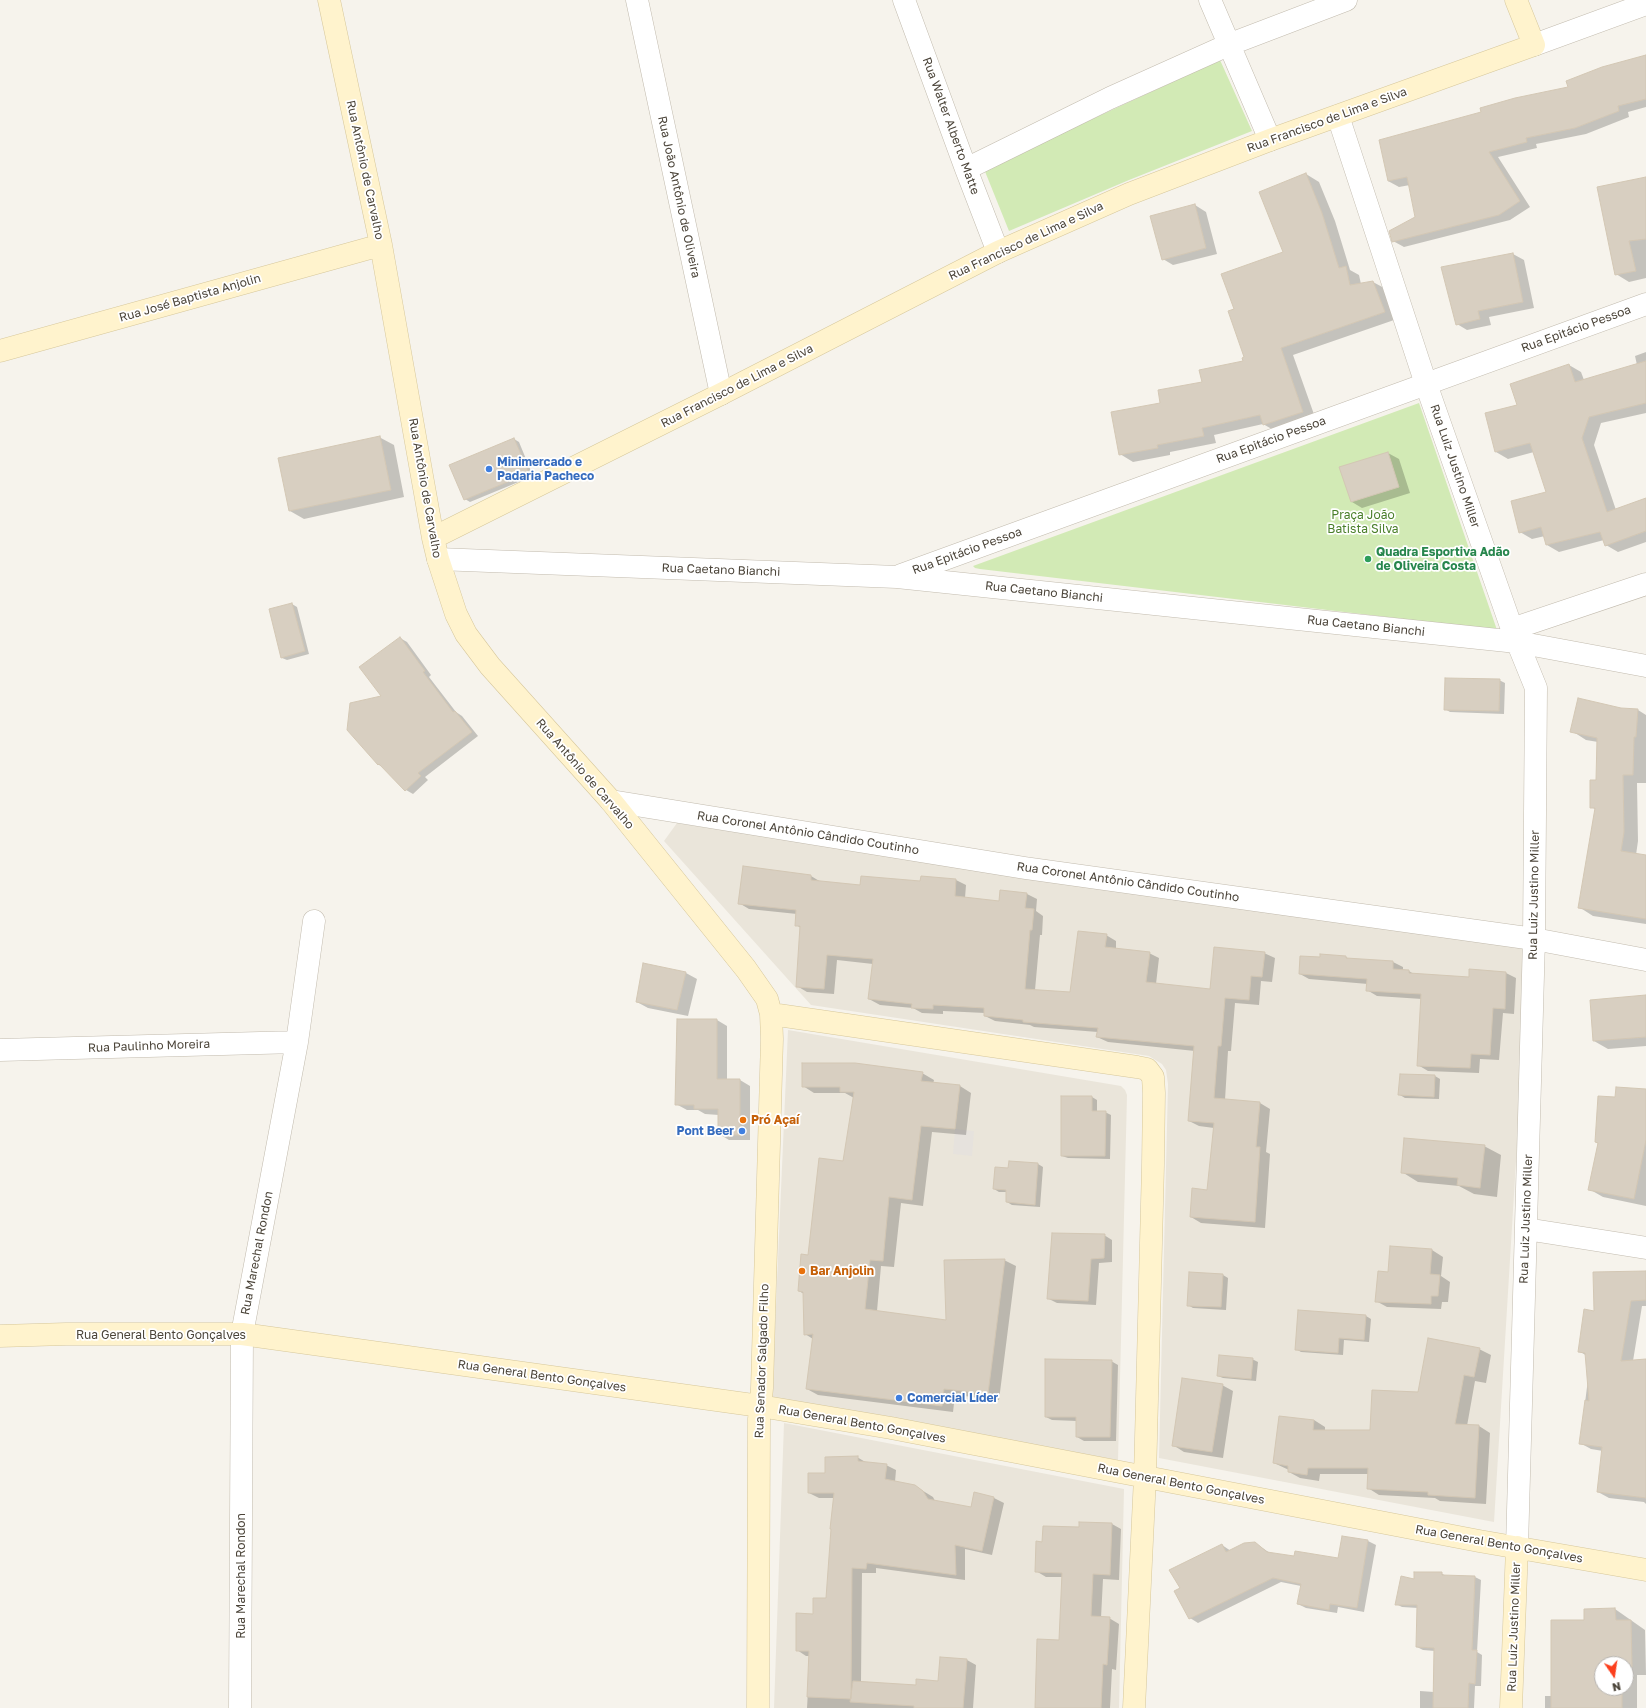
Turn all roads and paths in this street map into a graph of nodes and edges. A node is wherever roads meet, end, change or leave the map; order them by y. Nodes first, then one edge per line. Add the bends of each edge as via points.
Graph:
1 (329, 0) edge
2 (637, 0) edge
3 (904, 0) edge
4 (1210, 0) edge
5 (1346, 0) edge
6 (1516, 0) edge
7 (1646, 4) edge
8 (1228, 45) junction
9 (1534, 46) junction
10 (1338, 116) junction
11 (1270, 140) junction
12 (966, 169) junction
13 (381, 245) junction
14 (998, 252) junction
15 (1646, 304) edge
16 (0, 351) edge
17 (1426, 384) junction
18 (721, 394) junction
19 (433, 538) junction
20 (438, 559) junction
21 (896, 577) junction
22 (1646, 584) edge
23 (1515, 635) junction
24 (1646, 666) edge
25 (611, 801) junction
26 (314, 921) dead end
27 (1534, 940) junction
28 (1646, 960) edge
29 (771, 1014) junction
30 (297, 1042) junction
31 (0, 1050) edge
32 (1526, 1229) junction
33 (1646, 1248) edge
34 (242, 1334) junction
35 (0, 1336) edge
36 (760, 1406) junction
37 (1145, 1477) junction
38 (1517, 1547) junction
39 (1646, 1570) edge
40 (240, 1708) edge
41 (758, 1708) edge
42 (1134, 1708) edge
43 (1511, 1708) edge

1 - 13 main road, Rua Antônio de Carvalho
2 - 18 street, Rua João Antônio de Oliveira
3 - 12 street, Rua Walter Alberto Matte
4 - 8 street
5 - 8 street
6 - 9 main road
7 - 9 street, Rua Francisco de Lima e Silva
8 - 11 street
8 - 12 street via 1110,98
9 - 10 main road, Rua Francisco de Lima e Silva
10 - 11 main road, Rua Francisco de Lima e Silva
10 - 17 street, Rua Luiz Justino Miller
11 - 14 main road, Rua Francisco de Lima e Silva via 1129,194
12 - 14 street, Rua Walter Alberto Matte
13 - 16 main road, Rua José Baptista Anjolin
13 - 19 main road, Rua Antônio de Carvalho
14 - 18 main road, Rua Francisco de Lima e Silva
15 - 17 street, Rua Epitácio Pessoa
17 - 21 street, Rua Epitácio Pessoa
17 - 23 street, Rua Luiz Justino Miller
18 - 19 main road, Rua Francisco de Lima e Silva
19 - 20 main road, Rua Antônio de Carvalho
20 - 21 street, Rua Caetano Bianchi
20 - 25 main road, Rua Antônio de Carvalho via 456,614 466,634 519,700
21 - 23 street, Rua Caetano Bianchi
22 - 23 street
23 - 24 street, Rua Caetano Bianchi
23 - 27 street, Rua Luiz Justino Miller via 1536,688
25 - 27 street, Rua Coronel Antônio Cândido Coutinho via 1025,868
25 - 29 main road, Rua Antônio de Carvalho via 758,984 767,999
26 - 30 street, Rua Marechal Rondon
27 - 28 street, Rua Coronel Antônio Cândido Coutinho
27 - 32 street, Rua Luiz Justino Miller
29 - 36 main road, Rua Senador Salgado Filho
29 - 37 main road via 1147,1069 1153,1077 1154,1118
30 - 31 street, Rua Paulinho Moreira
30 - 34 street, Rua Marechal Rondon
32 - 33 street
32 - 38 street, Rua Luiz Justino Miller
34 - 35 main road, Rua General Bento Gonçalves
34 - 36 main road, Rua General Bento Gonçalves
34 - 40 street, Rua Marechal Rondon
36 - 37 main road, Rua General Bento Gonçalves via 891,1428
36 - 41 main road, Rua Senador Salgado Filho
37 - 38 main road, Rua General Bento Gonçalves
37 - 42 main road
38 - 39 main road, Rua General Bento Gonçalves
38 - 43 main road, Rua Luiz Justino Miller

